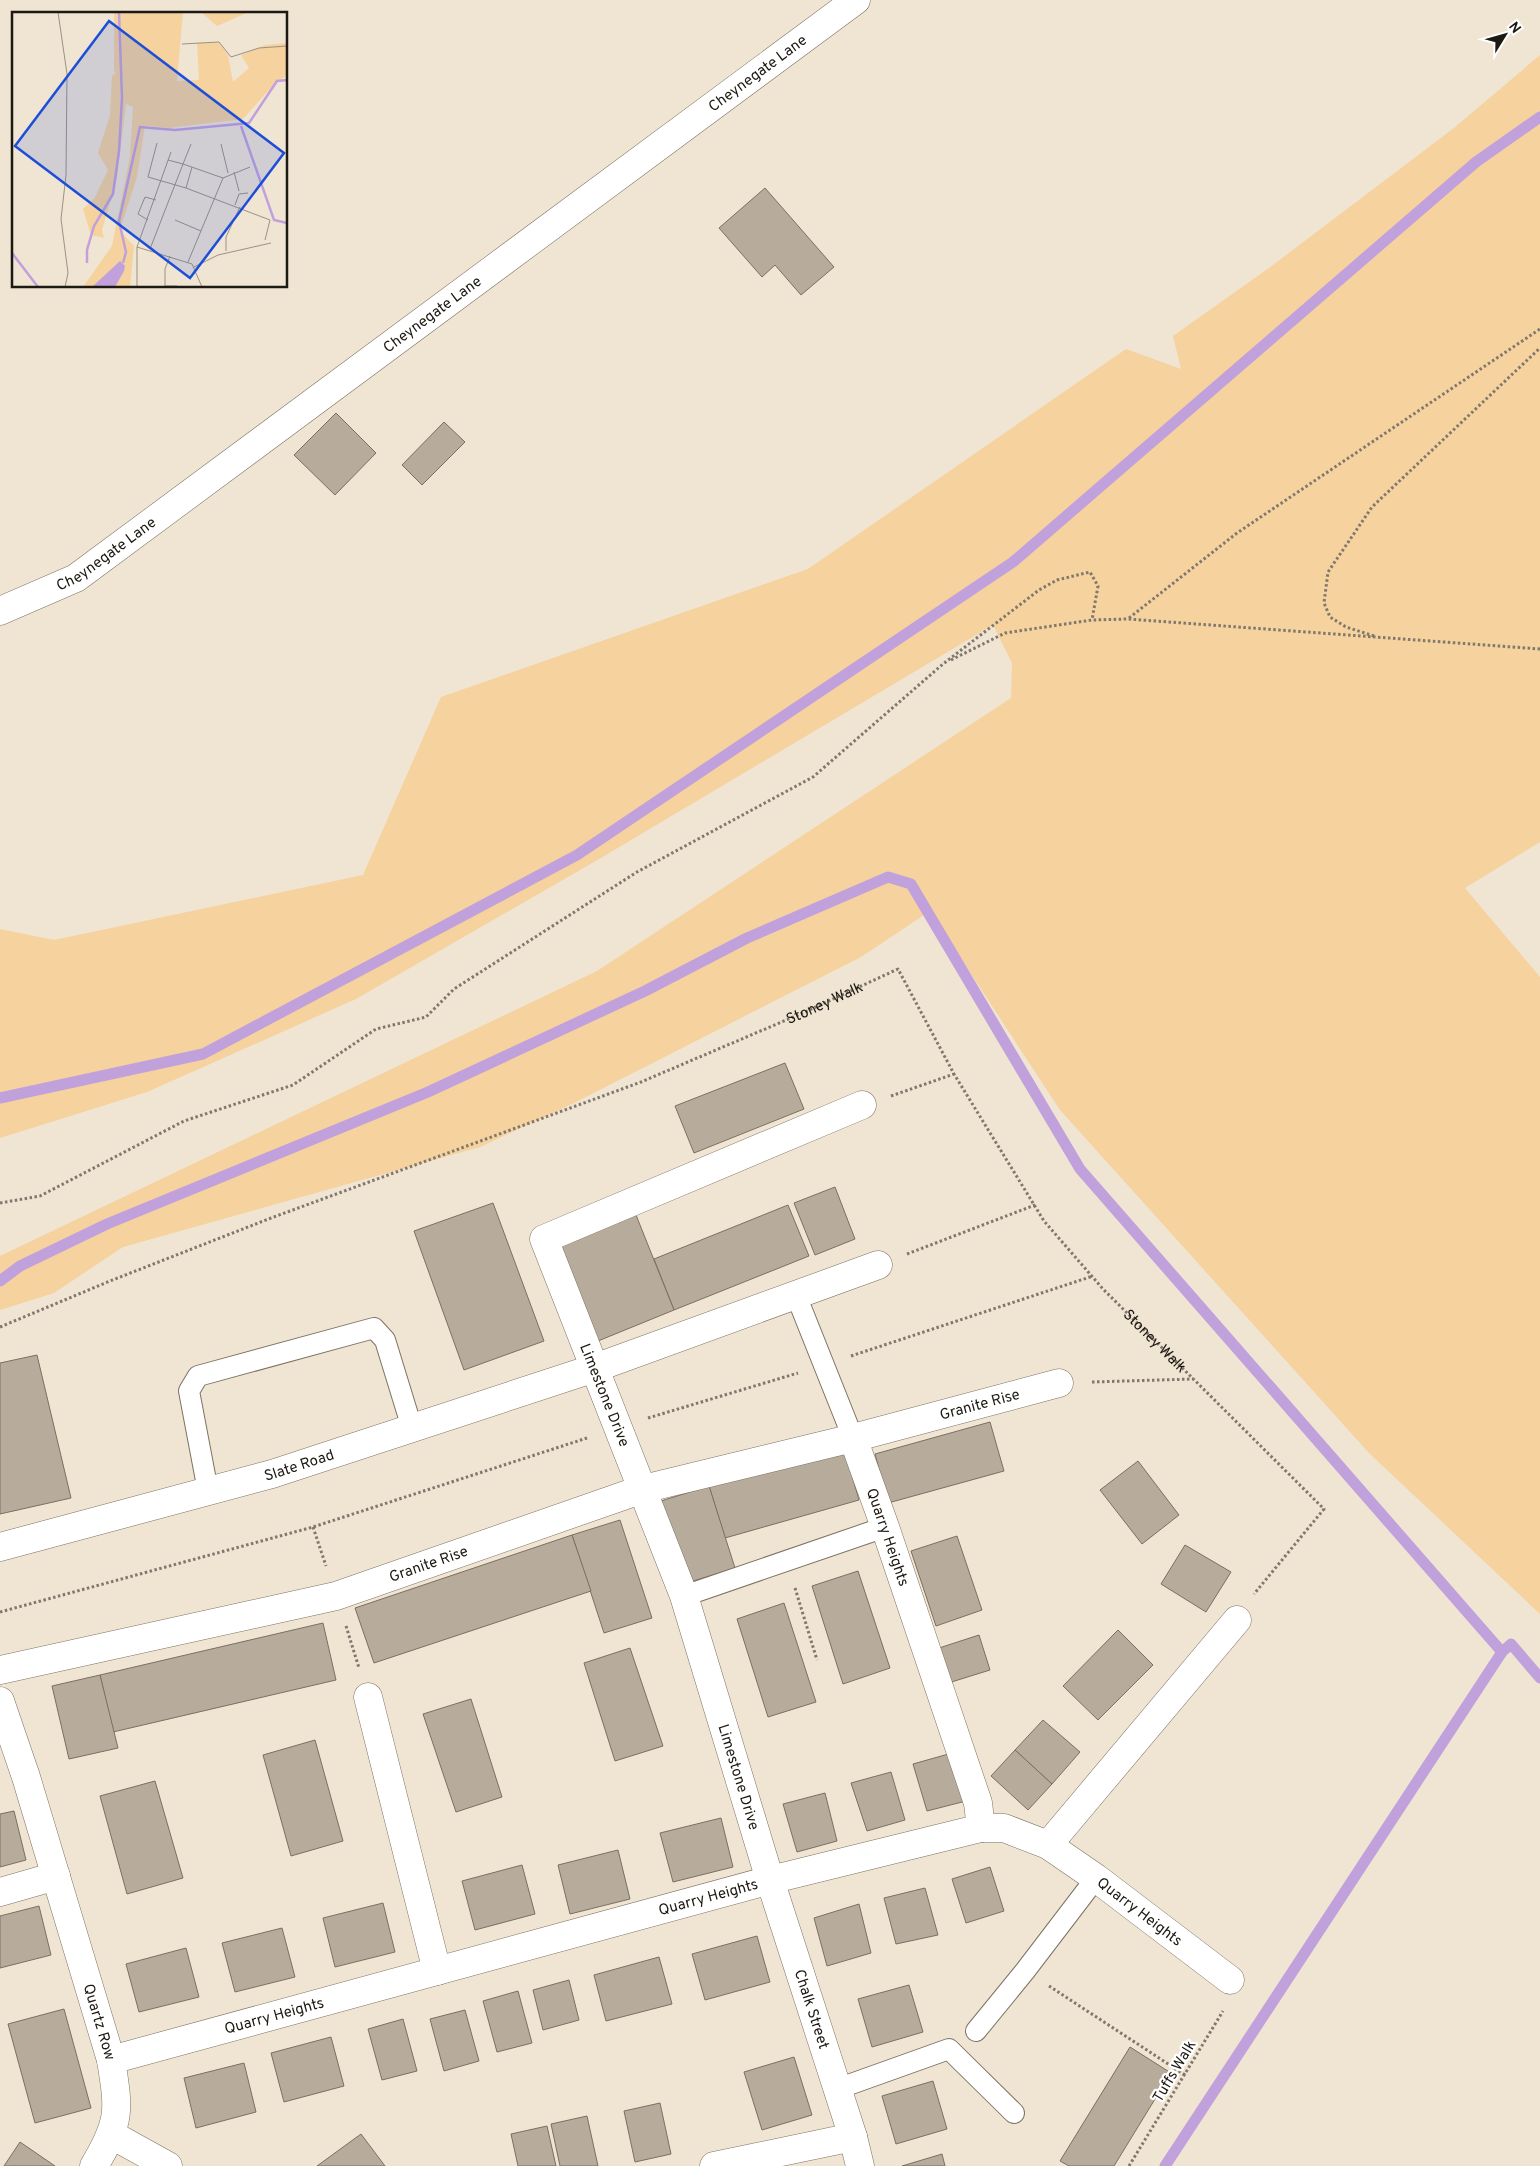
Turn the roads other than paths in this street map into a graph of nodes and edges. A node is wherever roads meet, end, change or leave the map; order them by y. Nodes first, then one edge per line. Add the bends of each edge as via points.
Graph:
1 (856, 0) edge
2 (0, 610) edge
3 (862, 1105) road end
4 (878, 1265) road end
5 (796, 1295) junction
6 (595, 1368) junction
7 (1058, 1383) road end
8 (412, 1428) junction
9 (853, 1438) junction
10 (643, 1489) junction
11 (208, 1491) junction
12 (885, 1527) junction
13 (0, 1547) edge
14 (684, 1596) junction
15 (1237, 1620) dead end
16 (0, 1670) edge
17 (368, 1697) road end
18 (0, 1701) edge
19 (981, 1828) junction
20 (1048, 1844) junction
21 (56, 1876) junction
22 (1096, 1878) junction
23 (770, 1880) junction
24 (0, 1892) edge
25 (437, 1971) junction
26 (1229, 1991) road end
27 (976, 2031) dead end
28 (111, 2060) junction
29 (837, 2089) junction
30 (1014, 2113) dead end
31 (112, 2135) junction
32 (853, 2137) junction
33 (94, 2166) edge
34 (168, 2166) edge
35 (714, 2166) edge
36 (860, 2166) edge

1 - 2 street, Cheynegate Lane via 76,578
3 - 6 street, Limestone Drive via 544,1239
4 - 5 street
5 - 6 street
5 - 9 lane
6 - 8 street, Slate Road
6 - 10 street, Limestone Drive
7 - 9 street, Granite Rise
8 - 11 street, Slate Road via 272,1474
8 - 11 lane via 385,1340 374,1328 198,1376 189,1391
9 - 10 street, Granite Rise
9 - 12 street, Quarry Heights
10 - 14 street, Limestone Drive
10 - 16 street, Granite Rise via 336,1596
11 - 13 street, Slate Road
12 - 14 lane
12 - 19 street, Quarry Heights via 978,1802
14 - 23 street, Limestone Drive
15 - 20 street
17 - 25 street
18 - 21 street, Quartz Row
19 - 20 street, Quarry Heights via 1004,1828
19 - 23 street, Quarry Heights
20 - 22 street, Quarry Heights
21 - 24 street
21 - 28 street, Quartz Row
22 - 26 street, Quarry Heights
22 - 27 lane
23 - 25 street, Quarry Heights
23 - 29 street, Chalk Street
25 - 28 street, Quarry Heights
28 - 31 street, Quartz Row via 117,2097
29 - 30 lane via 949,2049
29 - 32 street, Chalk Street
31 - 33 street, Quartz Row
31 - 34 street
32 - 35 street
32 - 36 street, Chalk Street

